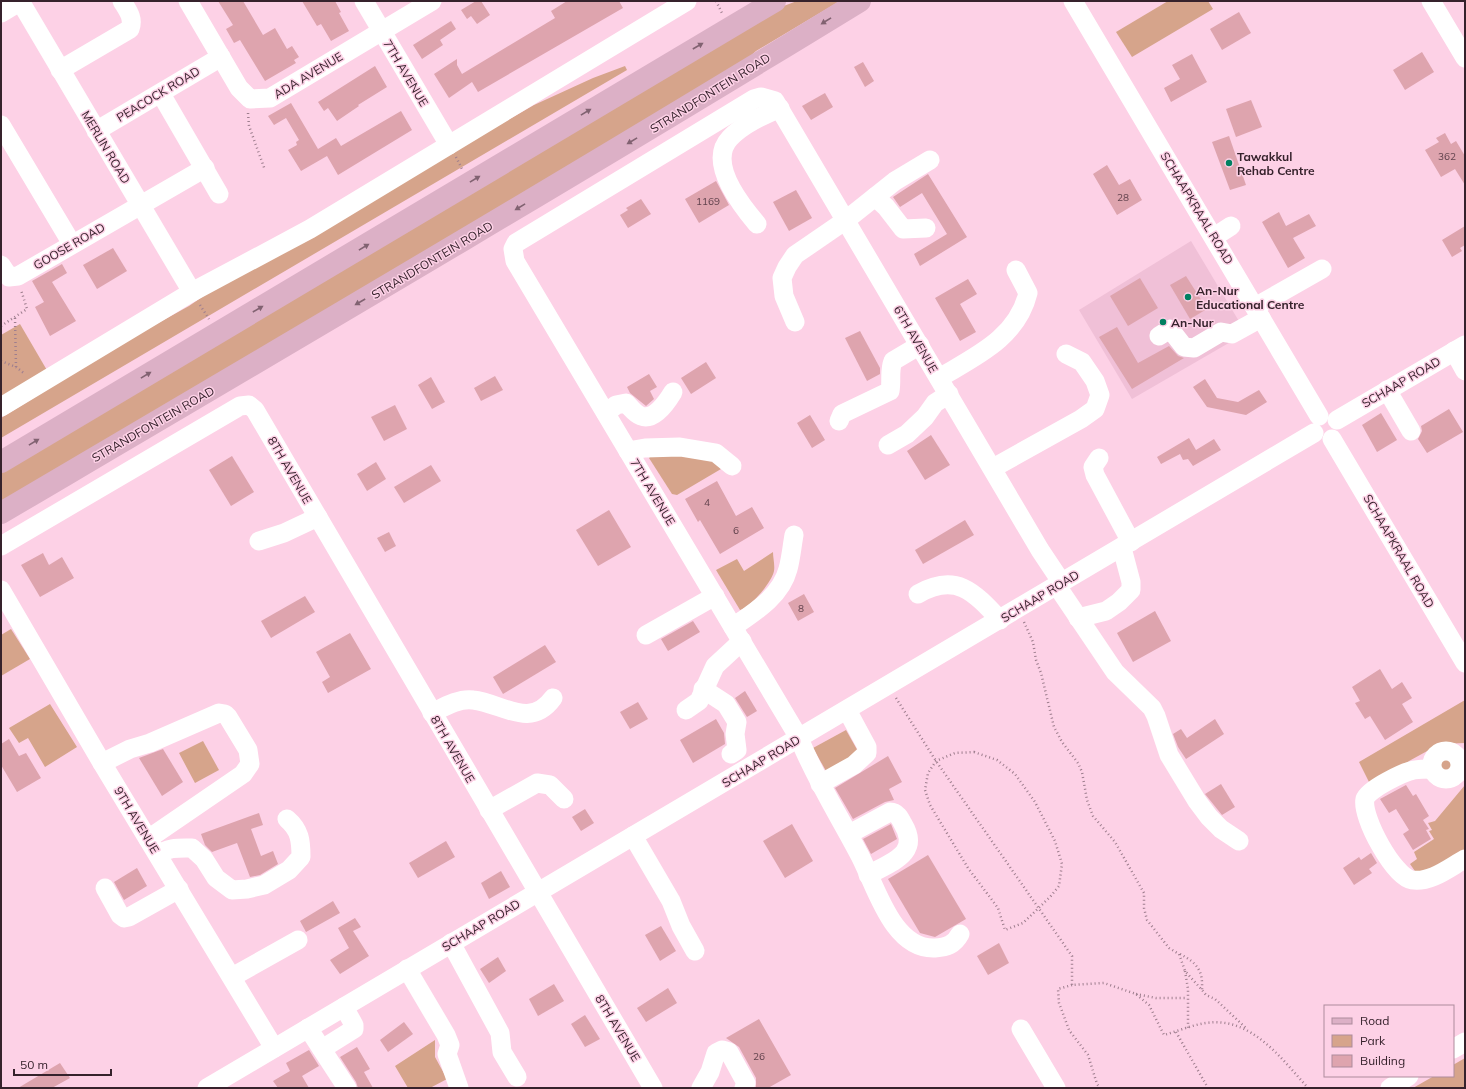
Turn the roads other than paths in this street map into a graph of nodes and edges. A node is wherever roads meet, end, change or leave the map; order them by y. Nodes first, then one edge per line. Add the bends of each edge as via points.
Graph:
1 (21, 1) edge
2 (122, 1) edge
3 (188, 1) edge
4 (364, 1) edge
5 (432, 1) edge
6 (688, 1) edge
7 (776, 1) edge
8 (860, 1) edge
9 (1073, 1) edge
10 (1431, 1) edge
11 (1, 13) edge
12 (381, 31) junction
13 (221, 57) junction
14 (1465, 58) edge
15 (60, 70) junction
16 (161, 94) junction
17 (775, 103) junction
18 (1, 125) edge
19 (96, 131) junction
20 (449, 145) junction
21 (930, 160) dead end
22 (205, 168) junction
23 (219, 194) dead end
24 (875, 197) junction
25 (140, 204) junction
26 (846, 220) junction
27 (757, 224) dead end
28 (1231, 226) dead end
29 (926, 228) dead end
30 (1214, 237) junction
31 (72, 244) junction
32 (1, 265) edge
33 (1322, 269) dead end
34 (1016, 270) dead end
35 (192, 292) junction
36 (1258, 312) junction
37 (795, 322) dead end
38 (1159, 336) dead end
39 (920, 345) junction
40 (1459, 348) edge
41 (1066, 354) dead end
42 (1465, 371) edge
43 (939, 378) junction
44 (1387, 390) junction
45 (673, 392) dead end
46 (949, 394) junction
47 (1, 407) edge
48 (606, 413) junction
49 (839, 420) dead end
50 (1324, 423) junction
51 (1410, 431) dead end
52 (888, 445) dead end
53 (628, 451) junction
54 (1099, 458) dead end
55 (1, 462) edge
56 (732, 466) dead end
57 (992, 468) junction
58 (1, 513) edge
59 (318, 517) junction
60 (794, 535) dead end
61 (259, 540) dead end
62 (1127, 545) junction
63 (1, 546) edge
64 (1060, 584) junction
65 (1, 590) edge
66 (918, 594) dead end
67 (715, 596) junction
68 (1078, 618) junction
69 (1000, 620) junction
70 (737, 634) junction
71 (646, 635) dead end
72 (1465, 663) edge
73 (703, 689) junction
74 (553, 698) dead end
75 (686, 710) dead end
76 (847, 710) junction
77 (432, 713) junction
78 (799, 738) junction
79 (731, 754) dead end
80 (1462, 758) edge
81 (102, 763) junction
82 (820, 784) junction
83 (564, 799) dead end
84 (489, 810) junction
85 (287, 819) dead end
86 (849, 834) junction
87 (633, 836) junction
88 (1239, 841) dead end
89 (153, 847) junction
90 (1465, 859) edge
91 (868, 874) junction
92 (105, 888) dead end
93 (179, 889) junction
94 (537, 892) junction
95 (960, 934) dead end
96 (298, 940) dead end
97 (451, 943) junction
98 (695, 951) dead end
99 (407, 970) junction
100 (232, 977) junction
101 (344, 1006) junction
102 (308, 1028) junction
103 (1021, 1029) dead end
104 (1465, 1042) edge
105 (274, 1048) junction
106 (1454, 1048) edge
107 (322, 1049) junction
108 (1407, 1077) edge
109 (517, 1078) dead end
110 (230, 1082) edge
111 (207, 1088) edge
112 (347, 1088) edge
113 (459, 1088) edge
114 (653, 1088) edge
115 (702, 1088) edge
116 (744, 1088) edge
117 (1056, 1088) edge
118 (1390, 1088) edge

1 - 11 street
1 - 15 street, MERLIN ROAD
2 - 15 street via 131,17 130,29
3 - 13 street
4 - 12 street, 7TH AVENUE
5 - 12 street, ADA AVENUE
6 - 20 street
55 -> 7 main road
8 -> 58 main road, STRANDFONTEIN ROAD via 477,233
9 - 30 street, SCHAAPKRAAL ROAD
10 - 14 street
12 - 13 street, ADA AVENUE via 270,98 250,99 239,88
12 - 20 street, 7TH AVENUE
13 - 16 street, PEACOCK ROAD
15 - 19 street, MERLIN ROAD
16 - 19 street, PEACOCK ROAD
16 - 22 street
17 - 26 street, 6TH AVENUE
17 - 27 street via 730,138 724,146 722,157 723,168 741,205
17 - 48 street, 7TH AVENUE via 761,96 754,99 516,243 513,248 515,261
18 - 31 street
19 - 25 street, MERLIN ROAD
20 - 35 street via 310,229
21 - 24 street via 895,181
22 - 23 street
22 - 25 street, GOOSE ROAD
24 - 26 street
24 - 29 street via 903,229
25 - 31 street, GOOSE ROAD
25 - 35 street, MERLIN ROAD
26 - 37 street via 795,255 787,267 782,278 784,296
26 - 39 street, 6TH AVENUE
28 - 30 street
30 - 36 street, SCHAAPKRAAL ROAD
31 - 32 street, GOOSE ROAD via 18,276 9,277
33 - 36 street
34 - 43 street via 1028,293 1024,309 998,342
35 - 47 street
36 - 38 street via 1232,334 1221,332 1194,348 1184,347 1170,329
36 - 50 street, SCHAAPKRAAL ROAD
39 - 43 street, 6TH AVENUE
39 - 49 street via 893,361 890,369 890,391 842,414
40 - 42 street
40 - 44 street, SCHAAP ROAD
41 - 57 street via 1082,362 1095,381 1100,395 1095,409
43 - 46 street, 6TH AVENUE
44 - 50 street, SCHAAP ROAD
44 - 51 street
45 - 48 street via 668,401 651,416 643,417 635,413 626,403 616,405
46 - 52 street via 935,403 907,434
46 - 57 street, 6TH AVENUE
48 - 53 street, 7TH AVENUE
50 - 62 street, SCHAAP ROAD
50 - 72 street, SCHAAPKRAAL ROAD via 1322,439 1332,439
53 - 56 street via 680,447 716,453
53 - 67 street, 7TH AVENUE
54 - 62 street via 1093,467 1095,475
57 - 64 street, 6TH AVENUE
59 - 61 street via 284,533
59 - 63 street, 8TH AVENUE via 249,404 240,406
59 - 77 street, 8TH AVENUE
60 - 70 street via 783,583
62 - 64 street, SCHAAP ROAD
62 - 68 street via 1131,590 1106,611
64 - 68 street, 6TH AVENUE
64 - 69 street, SCHAAP ROAD
65 - 81 street, 9TH AVENUE
66 - 69 street via 930,586 945,583 962,586
67 - 70 street, 7TH AVENUE
67 - 71 street
68 - 88 street, 6TH AVENUE via 1115,672 1152,708 1169,755 1201,807 1221,829
69 - 76 street, SCHAAP ROAD
70 - 73 street
70 - 78 street, 7TH AVENUE
73 - 75 street via 699,701
73 - 79 street via 726,704 737,722 736,750
74 - 77 street via 544,708 531,714 473,700 456,702
76 - 78 street, SCHAAP ROAD
76 - 82 street via 868,751 854,765
77 - 84 street, 8TH AVENUE
78 - 82 street, 7TH AVENUE
78 - 87 street, SCHAAP ROAD
80 - 90 street via 1459,769 1450,778 1437,776 1432,769 1401,774 1371,792 1366,798 1365,806 1391,864 1403,877 1412,880 1429,878
81 - 89 street, 9TH AVENUE
81 - 89 street via 218,713 228,717 244,743 250,764 243,774
82 - 86 street, 7TH AVENUE
83 - 84 street via 550,785 537,784
84 - 94 street, 8TH AVENUE
85 - 89 street via 294,825 301,838 301,857 289,870 264,885 247,889 232,890 216,878 204,858 192,848 164,850
86 - 91 street, 7TH AVENUE
86 - 91 street via 890,812 898,816 908,833 910,839 906,851
87 - 94 street, SCHAAP ROAD
87 - 98 street via 671,901 680,926
89 - 93 street, 9TH AVENUE
91 - 95 street, 7TH AVENUE via 884,909 914,943 922,948 945,947 956,942
92 - 93 street via 124,918
93 - 100 street, 9TH AVENUE
94 - 97 street, SCHAAP ROAD
94 - 114 street, 8TH AVENUE
96 - 100 street
97 - 99 street, SCHAAP ROAD
97 - 109 street via 500,1033 502,1052
99 - 101 street, SCHAAP ROAD
99 - 113 street via 446,1035 450,1045 447,1054
100 - 105 street, 9TH AVENUE
101 - 102 street, SCHAAP ROAD
101 - 107 street via 354,1029
102 - 105 street, SCHAAP ROAD
102 - 107 street
103 - 117 street
104 - 106 street
105 - 110 street, SCHAAP ROAD
107 - 112 street
108 - 118 street
110 - 111 street, SCHAAP ROAD
115 - 116 street via 716,1053 722,1050 729,1052 746,1082

